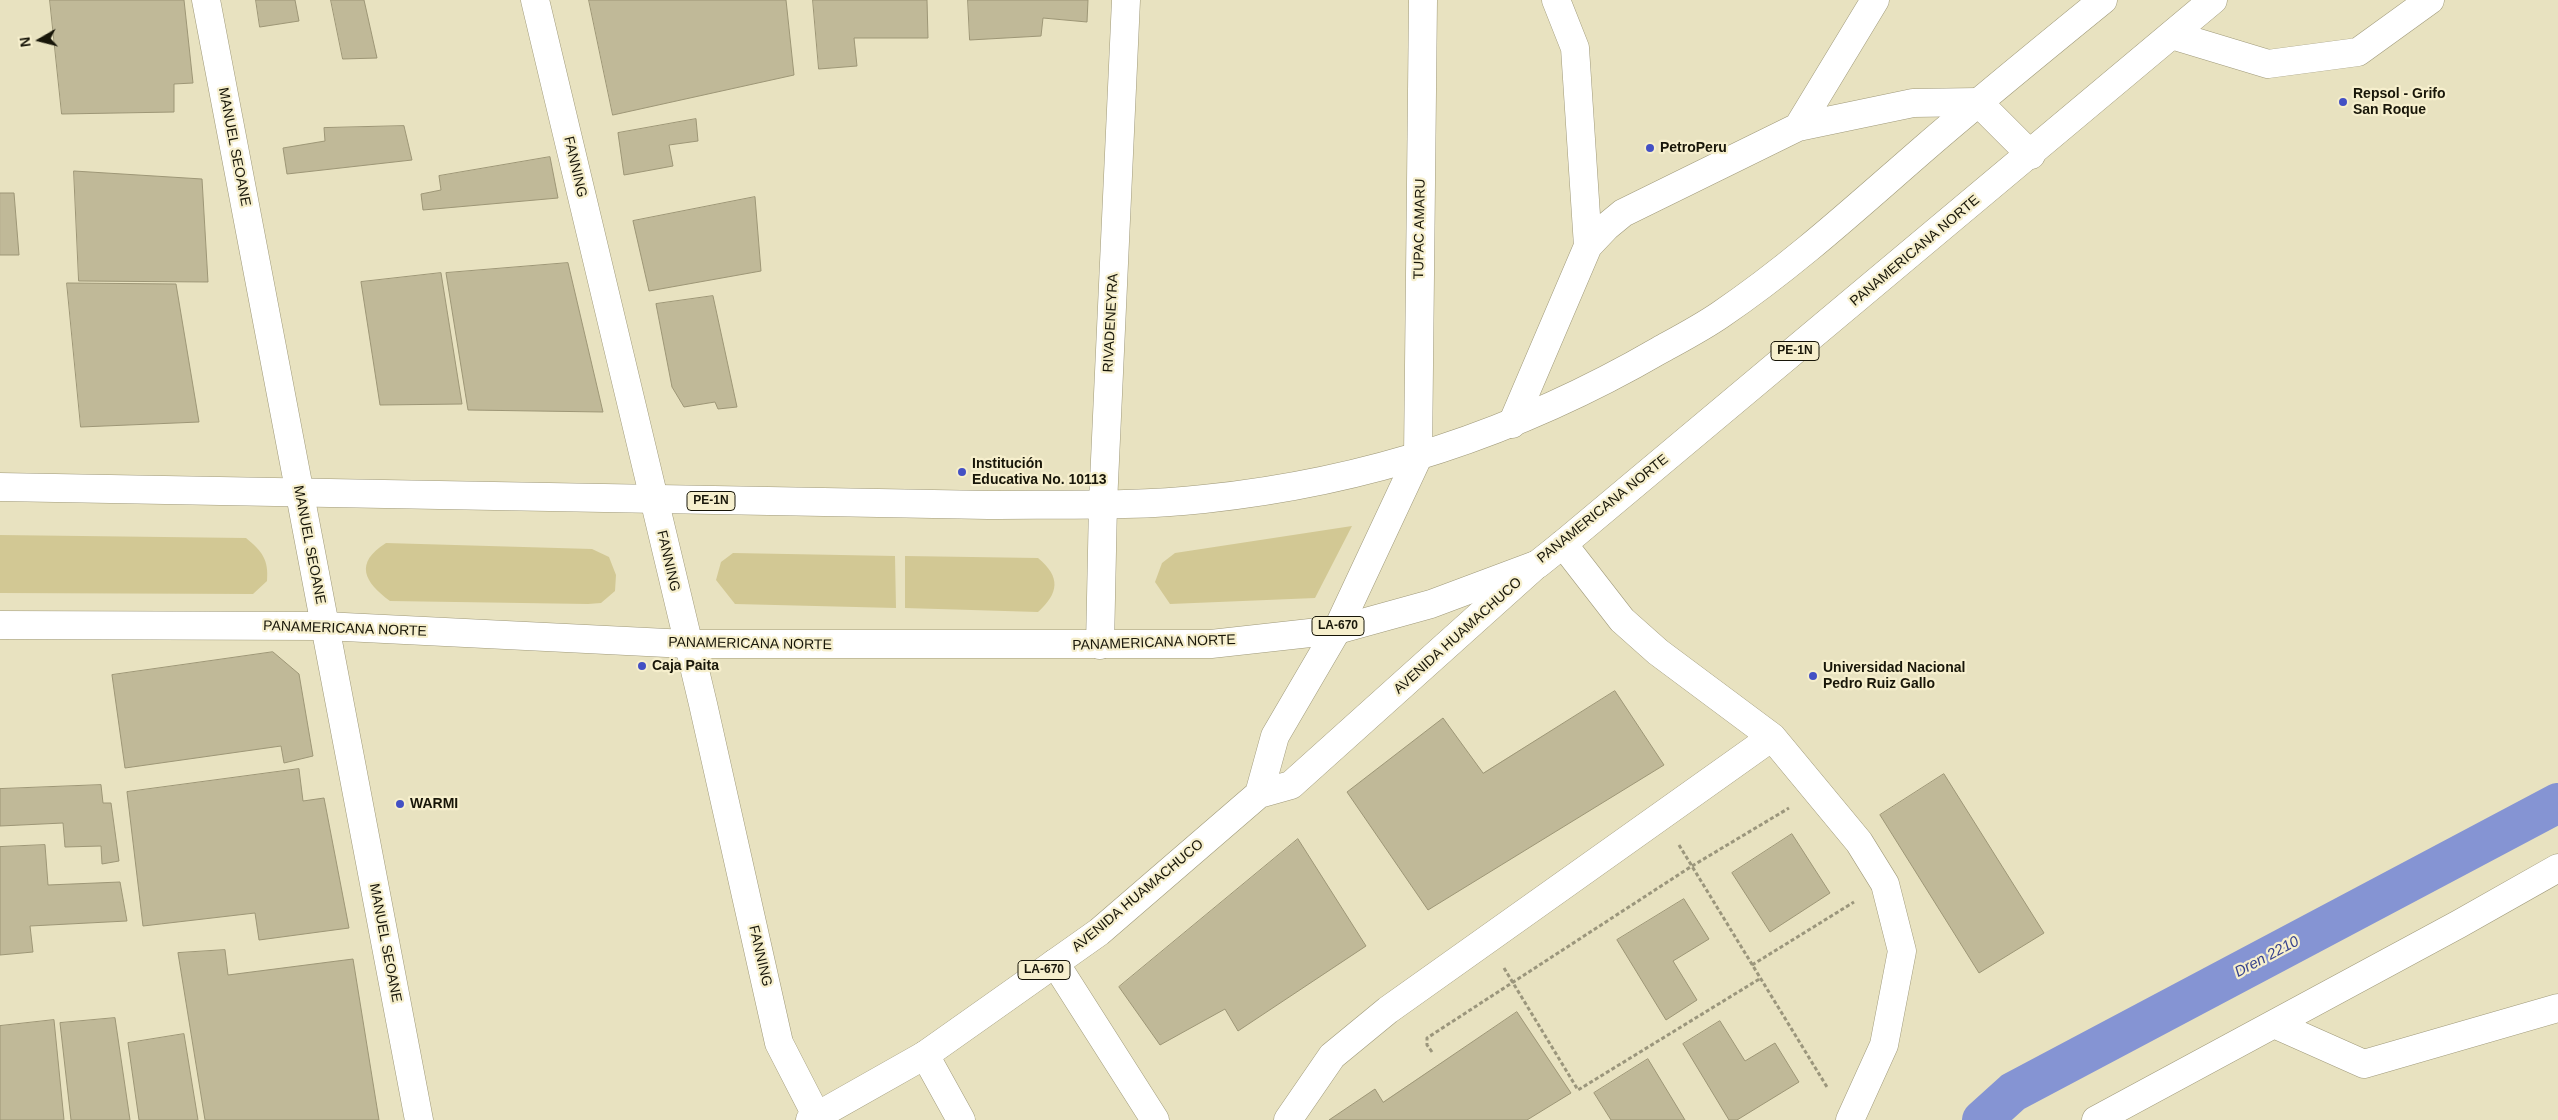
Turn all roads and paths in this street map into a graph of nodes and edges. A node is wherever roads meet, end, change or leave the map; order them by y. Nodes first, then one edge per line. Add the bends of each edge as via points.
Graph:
1 (206, 0) edge
2 (535, 0) edge
3 (1126, 0) edge
4 (1422, 0) edge
5 (1556, 0) edge
6 (1875, 0) edge
7 (2103, 0) edge
8 (2213, 0) edge
9 (2430, 0) edge
10 (2172, 35) junction
11 (1978, 102) junction
12 (1798, 127) junction
13 (2030, 155) junction
14 (1588, 246) junction
15 (1512, 424) junction
16 (1418, 458) junction
17 (0, 487) edge
18 (299, 493) junction
19 (654, 500) junction
20 (1103, 504) junction
21 (1563, 544) junction
22 (1538, 564) junction
23 (0, 624) edge
24 (324, 626) junction
25 (1337, 630) junction
26 (687, 644) junction
27 (1100, 645) junction
28 (1772, 736) junction
29 (1817, 791) junction
30 (1259, 794) junction
31 (1661, 816) junction
32 (1692, 866) junction
33 (2558, 868) edge
34 (1885, 884) junction
35 (1487, 940) junction
36 (1055, 963) junction
37 (1752, 965) junction
38 (1760, 978) junction
39 (1514, 984) junction
40 (2558, 1008) edge
41 (2274, 1024) junction
42 (1432, 1052) dead end
43 (925, 1055) junction
44 (1831, 1095) dead end
45 (813, 1119) edge
46 (419, 1120) edge
47 (961, 1120) edge
48 (1155, 1120) edge
49 (1288, 1120) edge
50 (1850, 1120) edge
51 (2096, 1120) edge

1 - 18 main road, MANUEL SEOANE
2 - 19 main road, FANNING
3 - 20 main road, RIVADENEYRA
4 - 16 main road, TUPAC AMARU
5 - 14 main road via 1575,48
6 - 12 main road
7 - 11 main road, PE-1N
8 - 10 main road, PANAMERICANA NORTE / PE-1N
9 - 10 main road via 2358,52 2268,64
10 - 13 main road, PANAMERICANA NORTE / PE-1N
11 - 12 main road via 1912,104
11 - 13 main road
11 - 15 main road, PE-1N via 1814,244 1719,316 1616,376
12 - 14 main road via 1623,214
13 - 21 main road, PANAMERICANA NORTE / PE-1N
14 - 15 main road
15 - 16 main road, PE-1N
16 - 20 main road, PE-1N via 1315,483 1202,499
16 - 25 main road, LA-670
17 - 18 main road, PE-1N
18 - 19 main road, PE-1N
18 - 24 main road, MANUEL SEOANE
19 - 20 main road, PE-1N
19 - 26 main road, FANNING
20 - 27 main road, RIVADENEYRA
21 - 22 main road, PANAMERICANA NORTE / PE-1N
21 - 28 main road via 1622,620 1658,652
22 - 25 main road, PANAMERICANA NORTE / PE-1N via 1431,604
22 - 30 main road, AVENIDA HUAMACHUCO / LA-670 via 1291,785
23 - 24 main road, PANAMERICANA NORTE / PE-1N
24 - 26 main road, PANAMERICANA NORTE / PE-1N
24 - 46 main road, MANUEL SEOANE
25 - 27 main road, PANAMERICANA NORTE / PE-1N via 1211,644
25 - 30 main road, LA-670 via 1275,736
26 - 27 main road, PANAMERICANA NORTE / PE-1N
26 - 45 main road, FANNING via 779,1043
28 - 29 main road
28 - 31 main road
29 - 32 path
29 - 34 main road via 1859,842
30 - 36 main road, AVENIDA HUAMACHUCO / LA-670 via 1098,932
31 - 32 path
31 - 35 main road
32 - 37 path
32 - 39 path
33 - 41 main road
34 - 37 path
34 - 50 main road via 1902,951 1884,1045
35 - 39 path
35 - 49 main road via 1388,1010 1332,1056
36 - 43 main road, AVENIDA HUAMACHUCO / LA-670
36 - 48 main road
37 - 38 path
38 - 39 path via 1578,1090
38 - 44 path
39 - 42 path via 1427,1038
40 - 41 main road via 2364,1064
41 - 51 main road
43 - 45 main road, AVENIDA HUAMACHUCO / LA-670
43 - 47 main road

